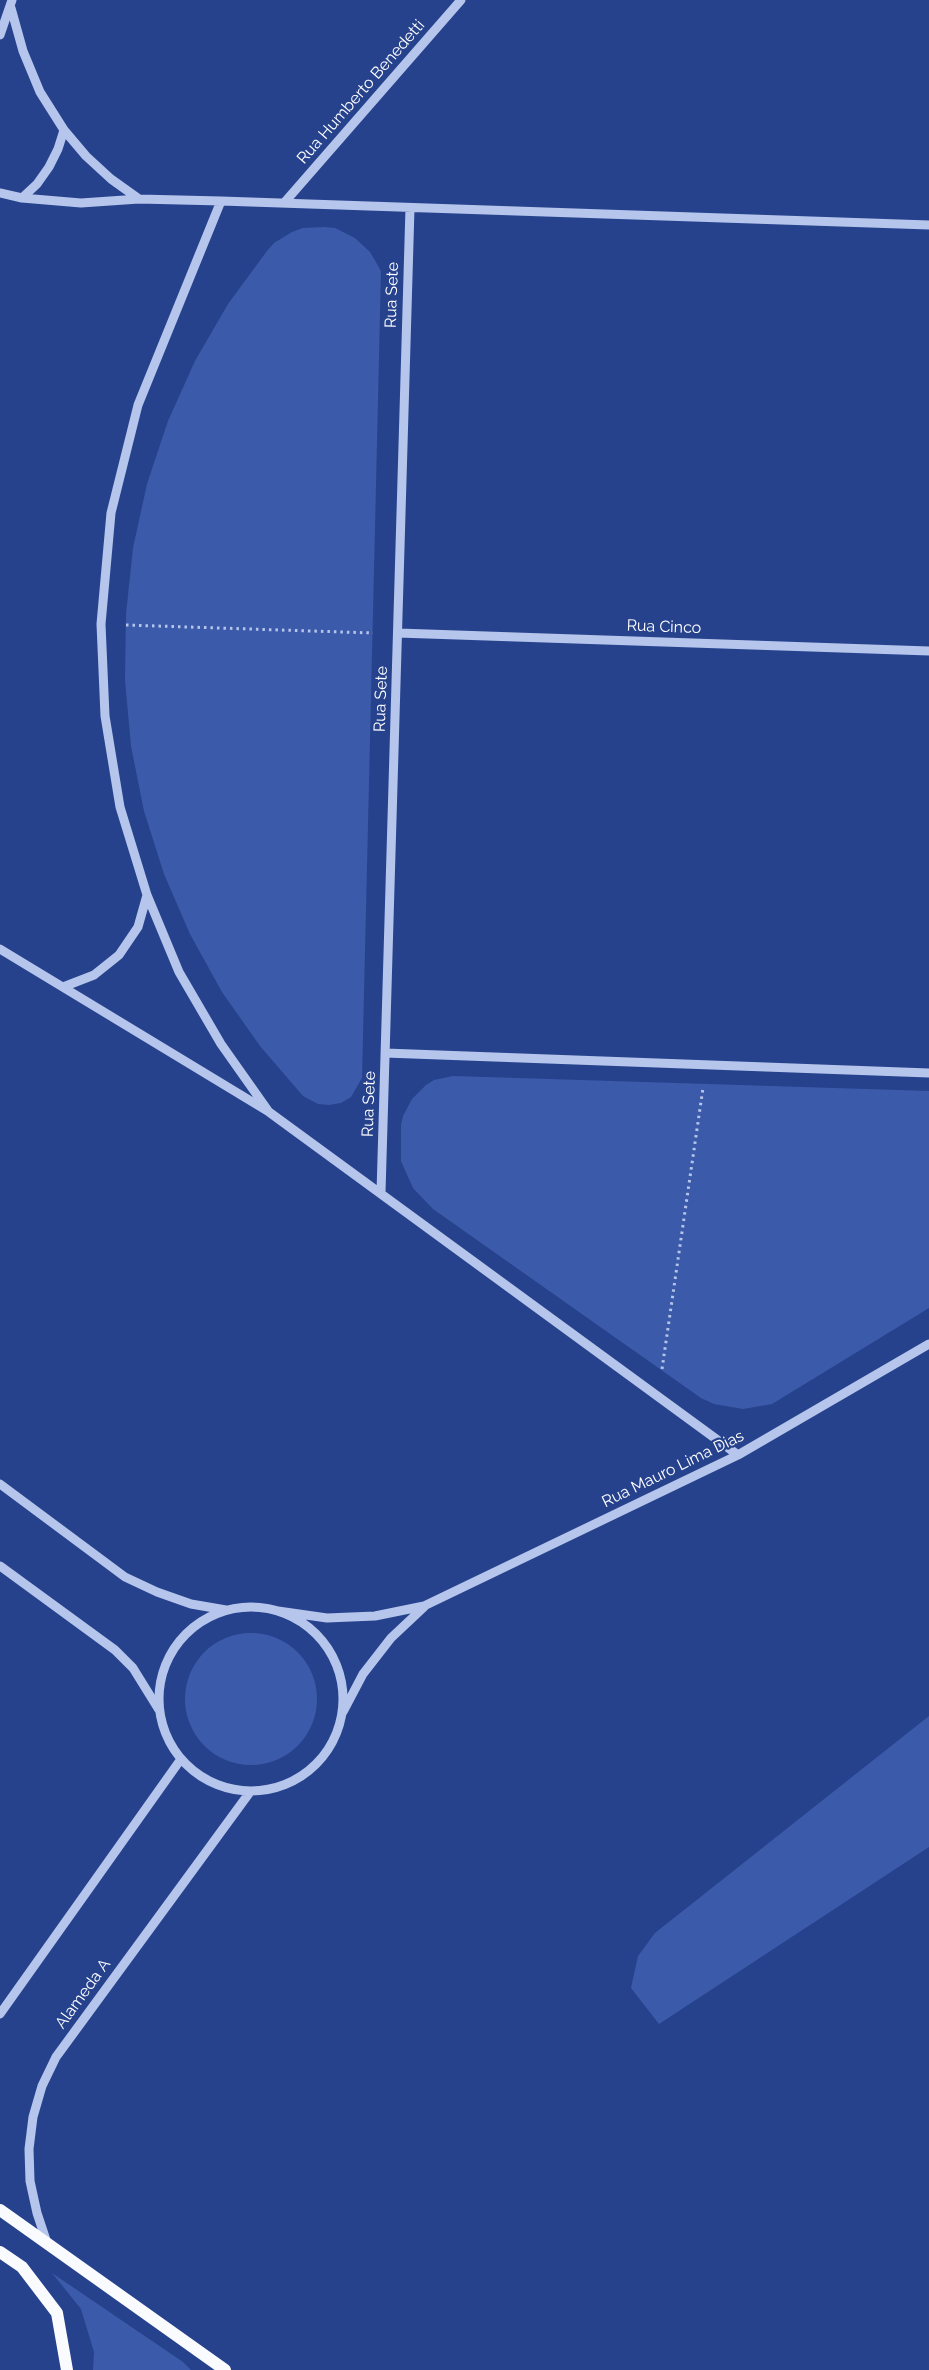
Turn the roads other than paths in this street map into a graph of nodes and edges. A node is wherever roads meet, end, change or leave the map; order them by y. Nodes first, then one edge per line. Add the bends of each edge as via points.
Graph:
1 (461, 0) edge
2 (12, 4) edge
3 (0, 35) edge
4 (64, 130) junction
5 (0, 193) edge
6 (22, 198) junction
7 (139, 199) junction
8 (221, 201) junction
9 (284, 203) junction
10 (410, 208) junction
11 (929, 225) edge
12 (398, 633) junction
13 (929, 651) edge
14 (147, 895) junction
15 (0, 949) edge
16 (63, 987) junction
17 (385, 1053) junction
18 (929, 1073) edge
19 (269, 1112) junction
20 (381, 1192) junction
21 (929, 1344) edge
22 (738, 1455) junction
23 (0, 1484) edge
24 (0, 1566) edge
25 (424, 1606) junction
26 (226, 1610) junction
27 (278, 1611) junction
28 (160, 1711) junction
29 (342, 1714) junction
30 (181, 1759) junction
31 (250, 1792) junction
32 (0, 2014) edge
33 (0, 2210) edge
34 (47, 2244) junction
35 (0, 2252) edge
36 (67, 2370) edge
37 (226, 2370) edge

1 - 9 street, Rua Humberto Benedetti
2 - 3 street
2 - 4 street via 23,51 40,92
4 - 6 street via 49,167
4 - 7 street via 86,156
5 - 6 street
6 - 7 street via 81,203
7 - 8 street
8 - 9 street
8 - 14 street via 138,404 111,513 101,624 105,716 120,807
9 - 10 street
10 - 11 street
10 - 12 street, Rua Sete
12 - 13 street, Rua Cinco
12 - 17 street, Rua Sete
14 - 16 street via 138,927 119,955 94,975
14 - 19 street via 179,972 220,1044
15 - 16 street
16 - 19 street
17 - 18 street
17 - 20 street, Rua Sete
19 - 20 street
20 - 22 street
21 - 22 street, Rua Mauro Lima Dias
22 - 25 street, Rua Mauro Lima Dias
23 - 26 street via 125,1577 191,1604
24 - 28 street via 115,1650 133,1668
25 - 27 street via 375,1616 327,1618
25 - 29 street via 391,1638 368,1667
26 - 27 street via 252,1607
26 - 28 street via 203,1621 182,1638 168,1660 160,1685
27 - 29 street via 302,1622 321,1640 335,1662 342,1688
28 - 30 street via 167,1737
29 - 31 street via 334,1739 313,1767 300,1778 275,1788
30 - 31 street via 200,1776 224,1788
30 - 32 street
31 - 34 street, Alameda A via 56,2057 42,2086 33,2117 30,2181
33 - 34 main road
34 - 37 main road
35 - 36 main road via 22,2268 57,2313

